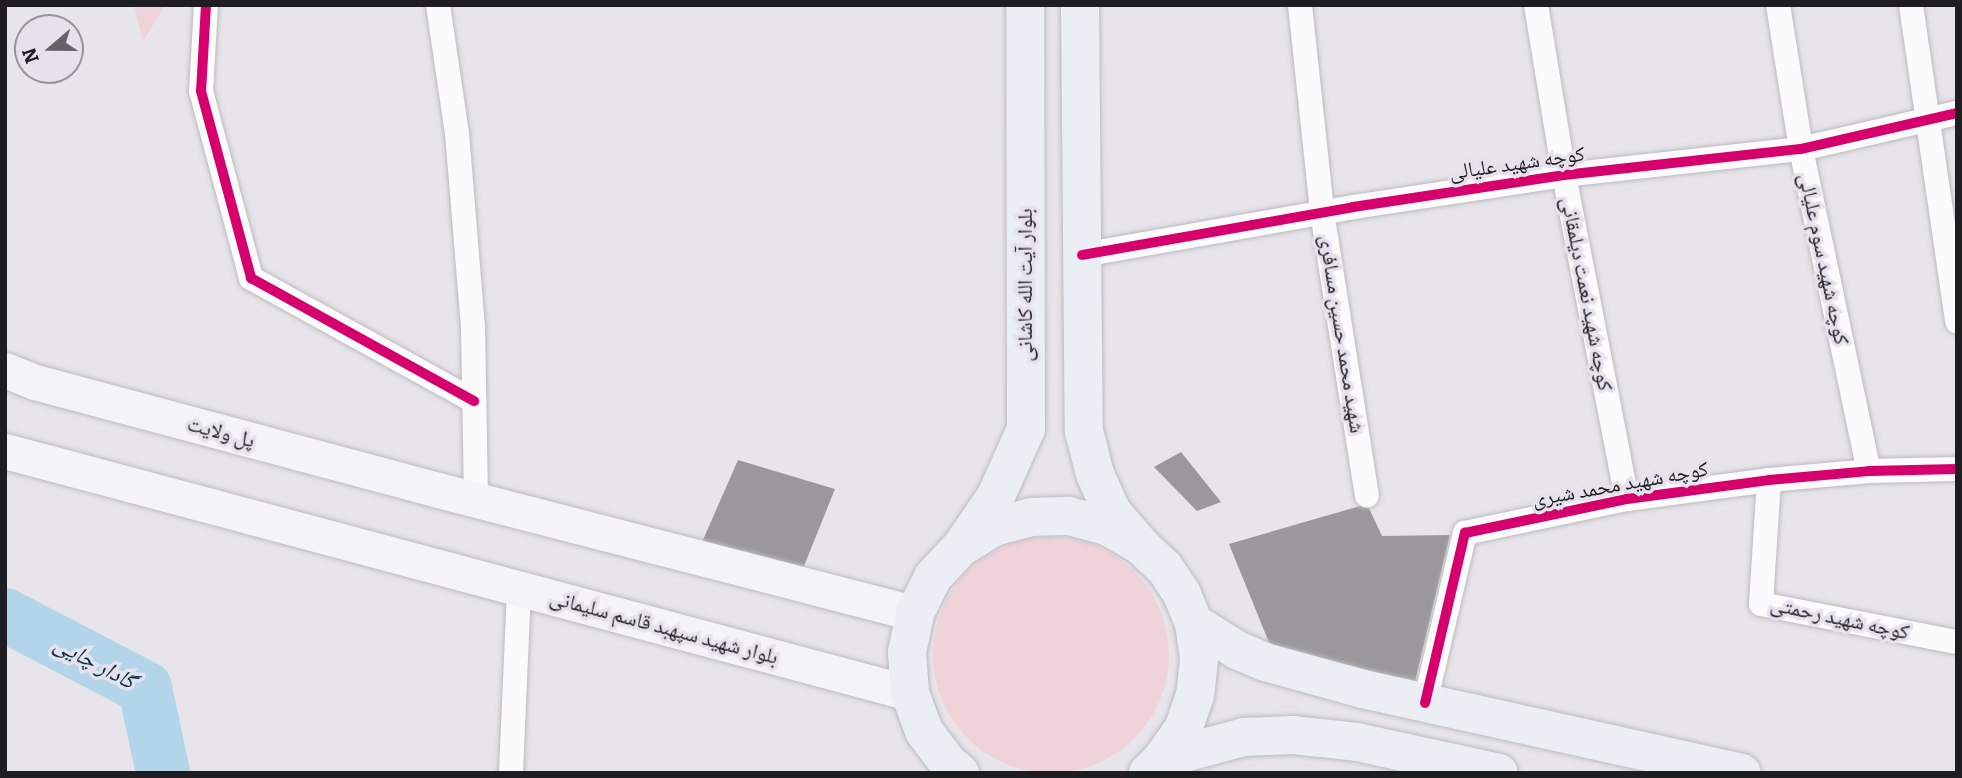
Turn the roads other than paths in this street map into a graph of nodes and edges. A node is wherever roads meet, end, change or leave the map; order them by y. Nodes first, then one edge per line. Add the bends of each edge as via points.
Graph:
1 (206, 5) edge
2 (438, 5) edge
3 (1024, 5) edge
4 (1080, 5) edge
5 (1300, 5) edge
6 (1536, 5) edge
7 (1778, 5) edge
8 (1911, 5) edge
9 (1957, 113) edge
10 (1927, 121) junction
11 (1801, 149) junction
12 (1564, 175) junction
13 (1322, 212) junction
14 (1082, 255) junction
15 (1026, 282) junction
16 (1956, 316) edge
17 (1082, 320) junction
18 (5, 370) edge
19 (474, 401) junction
20 (5, 451) edge
21 (1957, 468) edge
22 (1869, 471) junction
23 (1769, 480) junction
24 (1367, 495) dead end
25 (1626, 499) junction
26 (476, 500) junction
27 (1140, 545) junction
28 (960, 548) junction
29 (519, 588) junction
30 (915, 613) junction
31 (1194, 623) junction
32 (1957, 642) edge
33 (1363, 689) junction
34 (910, 693) junction
35 (1425, 703) junction
36 (1357, 742) junction
37 (1155, 766) edge
38 (955, 770) edge
39 (511, 773) edge
40 (1499, 773) edge
41 (1742, 773) edge

1 - 19 street via 201,92 251,278
2 - 19 street via 457,133
3 - 15 main road, بلوار آیت الله کاشانی
4 - 14 main road
5 - 13 street, شهید محمد حسین مسافری
6 - 12 street, کوچه شهید نعمت دیلمقانی
7 - 11 street, کوچه شهید سوم علیالی
8 - 10 street
9 - 10 street, کوچه شهید علیالی
10 - 11 street, کوچه شهید علیالی
10 - 16 street
11 - 12 street, کوچه شهید علیالی
11 - 22 street, کوچه شهید سوم علیالی
12 - 13 street, کوچه شهید علیالی
12 - 25 street, کوچه شهید نعمت دیلمقانی
13 - 14 street, کوچه شهید علیالی
13 - 24 street, شهید محمد حسین مسافری
14 - 17 main road
15 - 17 main road via 1034,308 1058,326
15 - 28 main road, بلوار آیت الله کاشانی via 1026,429 996,496
17 - 27 main road via 1087,442 1095,474 1112,512
18 - 26 main road, پل ولایت via 35,382
19 - 26 street
20 - 29 main road, بلوار شهید سپهبد قاسم سلیمانی
21 - 22 street, کوچه شهید محمد شیری
22 - 23 street, کوچه شهید محمد شیری
23 - 25 street, کوچه شهید محمد شیری
23 - 32 street, کوچه شهید رحمتی via 1761,604
25 - 35 street, کوچه شهید محمد شیری via 1465,533
26 - 30 main road
27 - 28 main road via 1107,526 1069,516 1044,516 994,527
27 - 31 main road via 1164,567
28 - 30 main road via 933,577
29 - 34 main road, بلوار شهید سپهبد قاسم سلیمانی
29 - 39 street
30 - 34 main road via 907,652
31 - 33 main road via 1265,662
31 - 37 main road via 1199,659 1195,695 1183,729
33 - 35 main road
33 - 36 main road
34 - 38 main road via 924,731
35 - 41 main road
36 - 37 main road via 1293,735 1244,737
36 - 40 main road

